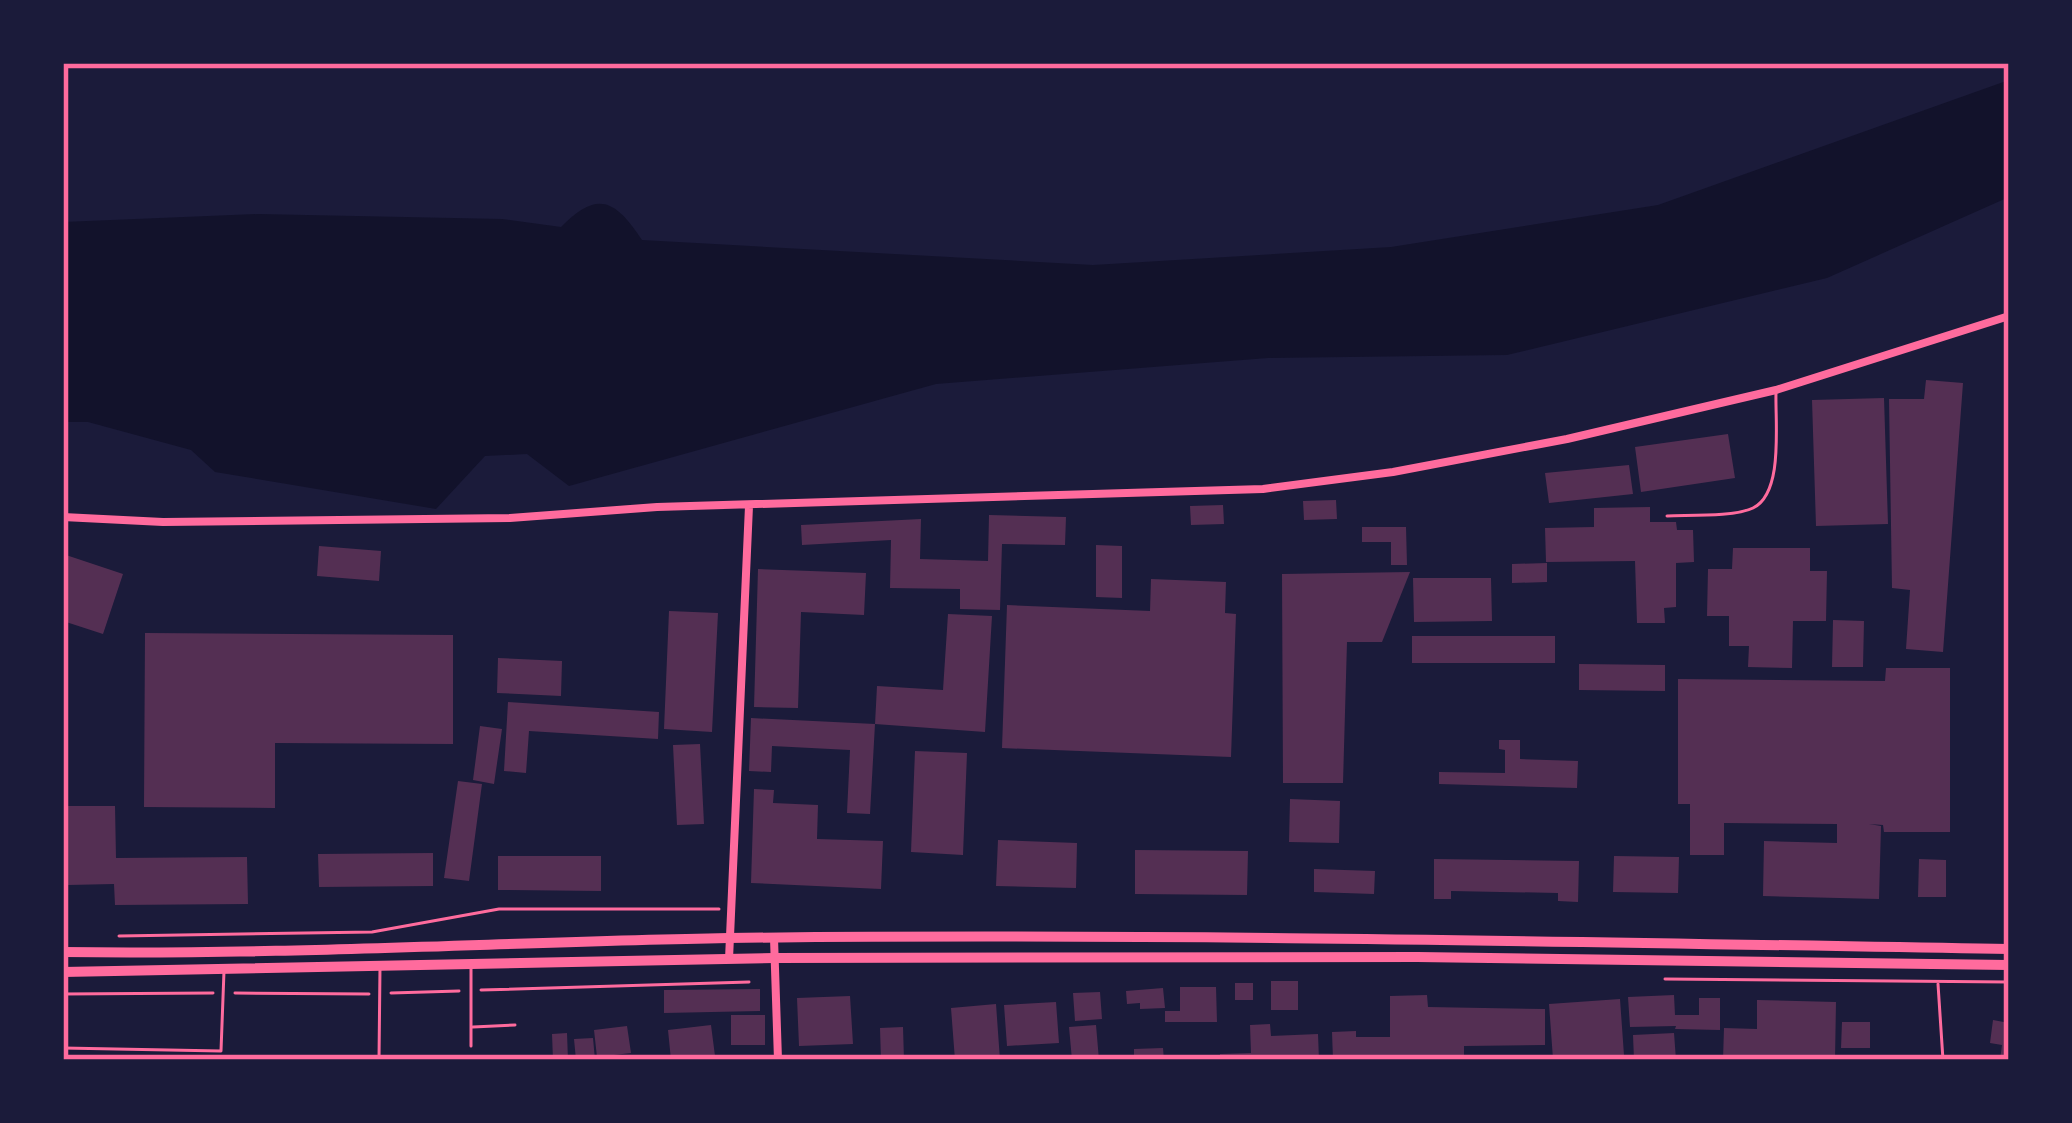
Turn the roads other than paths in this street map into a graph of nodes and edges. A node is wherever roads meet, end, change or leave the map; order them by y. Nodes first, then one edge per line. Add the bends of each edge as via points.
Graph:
1 (2009, 316) edge
2 (1776, 390) junction
3 (749, 506) junction
4 (1667, 516) dead end
5 (63, 517) edge
6 (729, 938) junction
7 (774, 938) junction
8 (2009, 949) edge
9 (63, 952) edge
10 (729, 958) junction
11 (774, 958) junction
12 (471, 964) junction
13 (380, 965) junction
14 (2009, 965) edge
15 (224, 971) junction
16 (63, 972) edge
17 (514, 1025) dead end
18 (471, 1027) junction
19 (471, 1046) dead end
20 (63, 1048) edge
21 (221, 1051) junction
22 (220, 1060) edge
23 (379, 1060) edge
24 (778, 1060) edge

1 - 2 street
2 - 3 street via 1524,448 1263,489
2 - 4 lane via 1768,497 1750,511
3 - 5 street via 510,518
3 - 6 street
6 - 7 main road
6 - 9 main road
6 - 10 street
7 - 8 main road
7 - 11 street
10 - 11 main road
10 - 12 main road
11 - 14 main road
11 - 24 street
12 - 13 main road
12 - 18 lane
13 - 15 main road
13 - 23 lane
15 - 16 main road
15 - 21 lane
17 - 18 lane
18 - 19 lane
20 - 21 lane
21 - 22 lane

